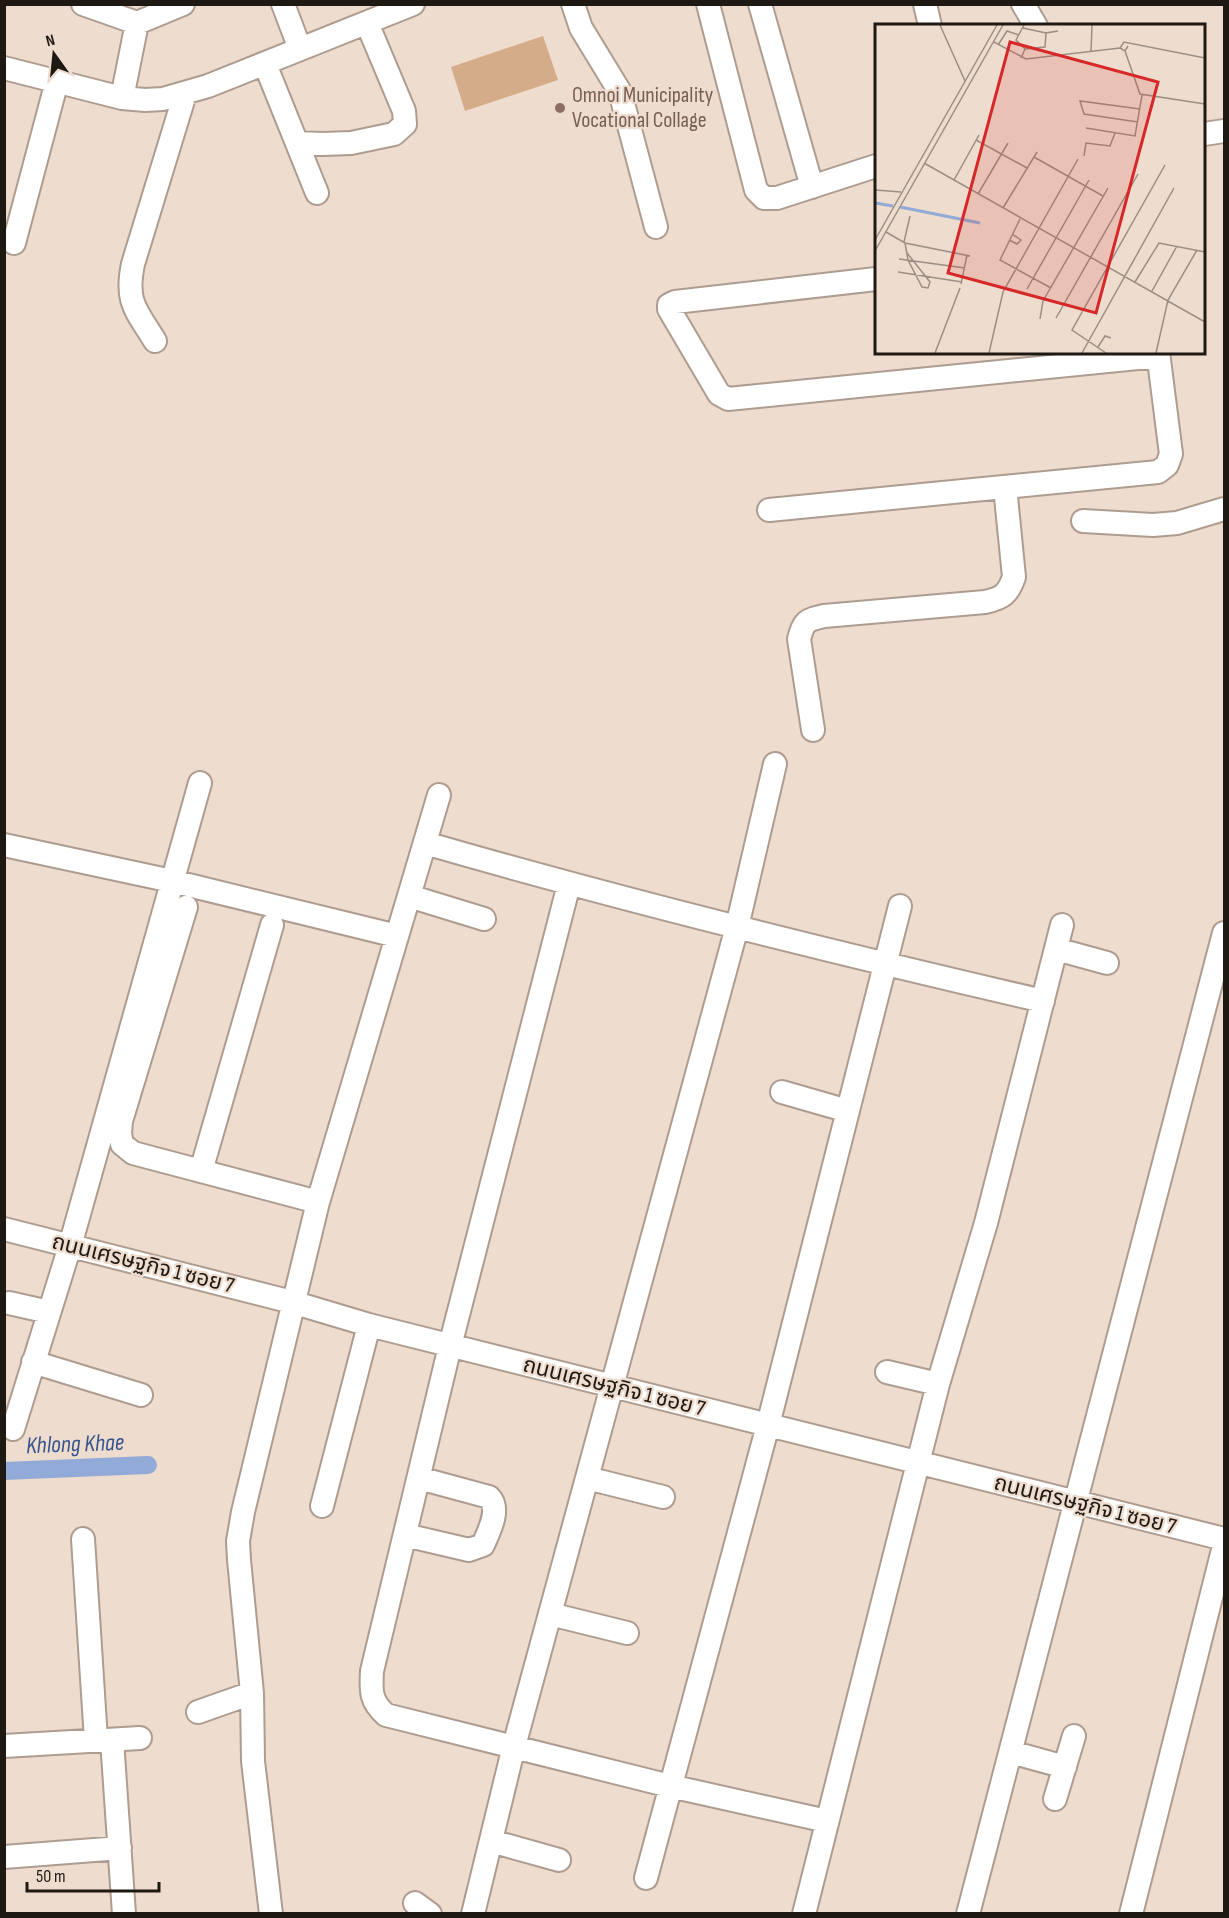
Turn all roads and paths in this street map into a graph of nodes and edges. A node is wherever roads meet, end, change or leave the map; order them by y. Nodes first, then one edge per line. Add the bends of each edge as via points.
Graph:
1 (83, 4) edge
2 (183, 4) edge
3 (283, 4) edge
4 (413, 4) edge
5 (573, 4) edge
6 (708, 4) edge
7 (760, 4) edge
8 (925, 4) edge
9 (1023, 4) edge
10 (137, 23) junction
11 (367, 23) junction
12 (930, 24) edge
13 (1035, 24) edge
14 (300, 49) junction
15 (265, 64) junction
16 (4, 68) edge
17 (57, 81) junction
18 (185, 93) junction
19 (122, 98) junction
20 (1224, 131) edge
21 (1205, 134) edge
22 (297, 143) junction
23 (875, 166) edge
24 (812, 187) junction
25 (317, 193) dead end
26 (656, 227) dead end
27 (14, 243) dead end
28 (875, 279) edge
29 (155, 341) dead end
30 (1158, 354) edge
31 (1005, 487) junction
32 (1224, 509) edge
33 (769, 510) dead end
34 (1083, 521) dead end
35 (813, 730) dead end
36 (775, 764) dead end
37 (200, 783) dead end
38 (439, 795) dead end
39 (425, 843) junction
40 (4, 845) edge
41 (172, 880) junction
42 (569, 884) junction
43 (409, 896) junction
44 (900, 906) dead end
45 (186, 907) dead end
46 (484, 919) dead end
47 (272, 925) dead end
48 (1062, 925) dead end
49 (736, 927) junction
50 (1224, 933) edge
51 (397, 936) junction
52 (1056, 949) junction
53 (1107, 963) dead end
54 (885, 965) junction
55 (1043, 1001) junction
56 (782, 1092) dead end
57 (848, 1111) junction
58 (201, 1171) junction
59 (318, 1202) junction
60 (4, 1229) edge
61 (70, 1246) junction
62 (292, 1302) junction
63 (9, 1303) dead end
64 (49, 1312) junction
65 (369, 1325) junction
66 (450, 1346) junction
67 (33, 1362) junction
68 (887, 1372) dead end
69 (938, 1384) junction
70 (612, 1387) junction
71 (141, 1395) dead end
72 (768, 1425) junction
73 (13, 1429) dead end
74 (918, 1464) junction
75 (419, 1478) junction
76 (587, 1478) junction
77 (663, 1497) dead end
78 (1076, 1503) junction
79 (322, 1506) dead end
80 (405, 1535) junction
81 (83, 1539) dead end
82 (1224, 1539) edge
83 (1224, 1546) edge
84 (550, 1614) junction
85 (627, 1633) dead end
86 (252, 1693) junction
87 (198, 1712) dead end
88 (1074, 1736) dead end
89 (140, 1738) dead end
90 (104, 1740) junction
91 (4, 1746) edge
92 (514, 1746) junction
93 (1011, 1752) junction
94 (1065, 1767) junction
95 (670, 1786) junction
96 (1055, 1799) dead end
97 (827, 1821) junction
98 (490, 1841) junction
99 (120, 1848) junction
100 (4, 1857) edge
101 (558, 1860) dead end
102 (646, 1878) dead end
103 (124, 1914) edge
104 (271, 1914) edge
105 (473, 1914) edge
106 (804, 1914) edge
107 (969, 1914) edge
108 (1131, 1914) edge

1 - 10 street
2 - 10 street
3 - 14 street
4 - 11 street
5 - 26 street via 581,28 620,92
6 - 24 street via 756,190 764,198 777,198
7 - 24 street
8 - 12 street
9 - 13 street
10 - 19 street
11 - 14 street
11 - 22 street via 404,111 405,124 394,134 351,143
14 - 15 street
15 - 18 street
15 - 22 street
16 - 17 street
17 - 19 street
17 - 27 street
18 - 19 street via 154,99
18 - 29 street via 129,283 129,297
20 - 21 street
22 - 25 street
23 - 24 street
28 - 30 street via 675,302 669,309 718,394 728,399
30 - 31 street via 1171,454 1167,465 1158,472
31 - 33 street
31 - 35 street via 1014,577 1010,591 985,602 824,616 809,619 803,626 799,639
32 - 34 street via 1177,523
36 - 49 street
37 - 41 street
38 - 39 street
39 - 42 street
39 - 43 street
40 - 41 street
41 - 51 street
41 - 61 street
42 - 49 street
42 - 66 street
43 - 46 street
43 - 51 street
44 - 54 street
45 - 58 street via 120,1134 122,1144 133,1153
47 - 58 street
48 - 52 street
49 - 54 street
49 - 70 street
50 - 78 street
51 - 59 street
52 - 53 street
52 - 55 street
54 - 55 street
54 - 57 street
55 - 69 street via 986,1223
56 - 57 street
57 - 72 street
58 - 59 street
59 - 62 street
60 - 61 street, ถนนเศรษฐกิจ 1 ซอย 7
61 - 62 street, ถนนเศรษฐกิจ 1 ซอย 7
61 - 64 street
62 - 65 street, ถนนเศรษฐกิจ 1 ซอย 7
62 - 86 street via 238,1541
63 - 64 street
64 - 67 street
65 - 66 street, ถนนเศรษฐกิจ 1 ซอย 7
65 - 79 street
66 - 70 street, ถนนเศรษฐกิจ 1 ซอย 7
66 - 75 street
67 - 71 street
67 - 73 street
68 - 69 street
69 - 74 street
70 - 72 street, ถนนเศรษฐกิจ 1 ซอย 7
70 - 76 street
72 - 74 street, ถนนเศรษฐกิจ 1 ซอย 7
72 - 95 street
74 - 78 street, ถนนเศรษฐกิจ 1 ซอย 7
74 - 97 street
75 - 80 street
75 - 80 street via 489,1497 495,1509 483,1545 477,1549
76 - 77 street
76 - 84 street
78 - 82 street, ถนนเศรษฐกิจ 1 ซอย 7
78 - 93 street
80 - 92 street via 372,1671 371,1690 376,1706 386,1715
81 - 90 street
83 - 108 street
84 - 85 street
84 - 92 street
86 - 87 street
86 - 104 street via 253,1761
88 - 94 street
89 - 90 street
90 - 91 street
90 - 99 street
92 - 95 street
92 - 98 street
93 - 94 street
93 - 107 street
94 - 96 street
95 - 97 street
95 - 102 street
97 - 106 street
98 - 101 street
98 - 105 street
99 - 100 street
99 - 103 street

